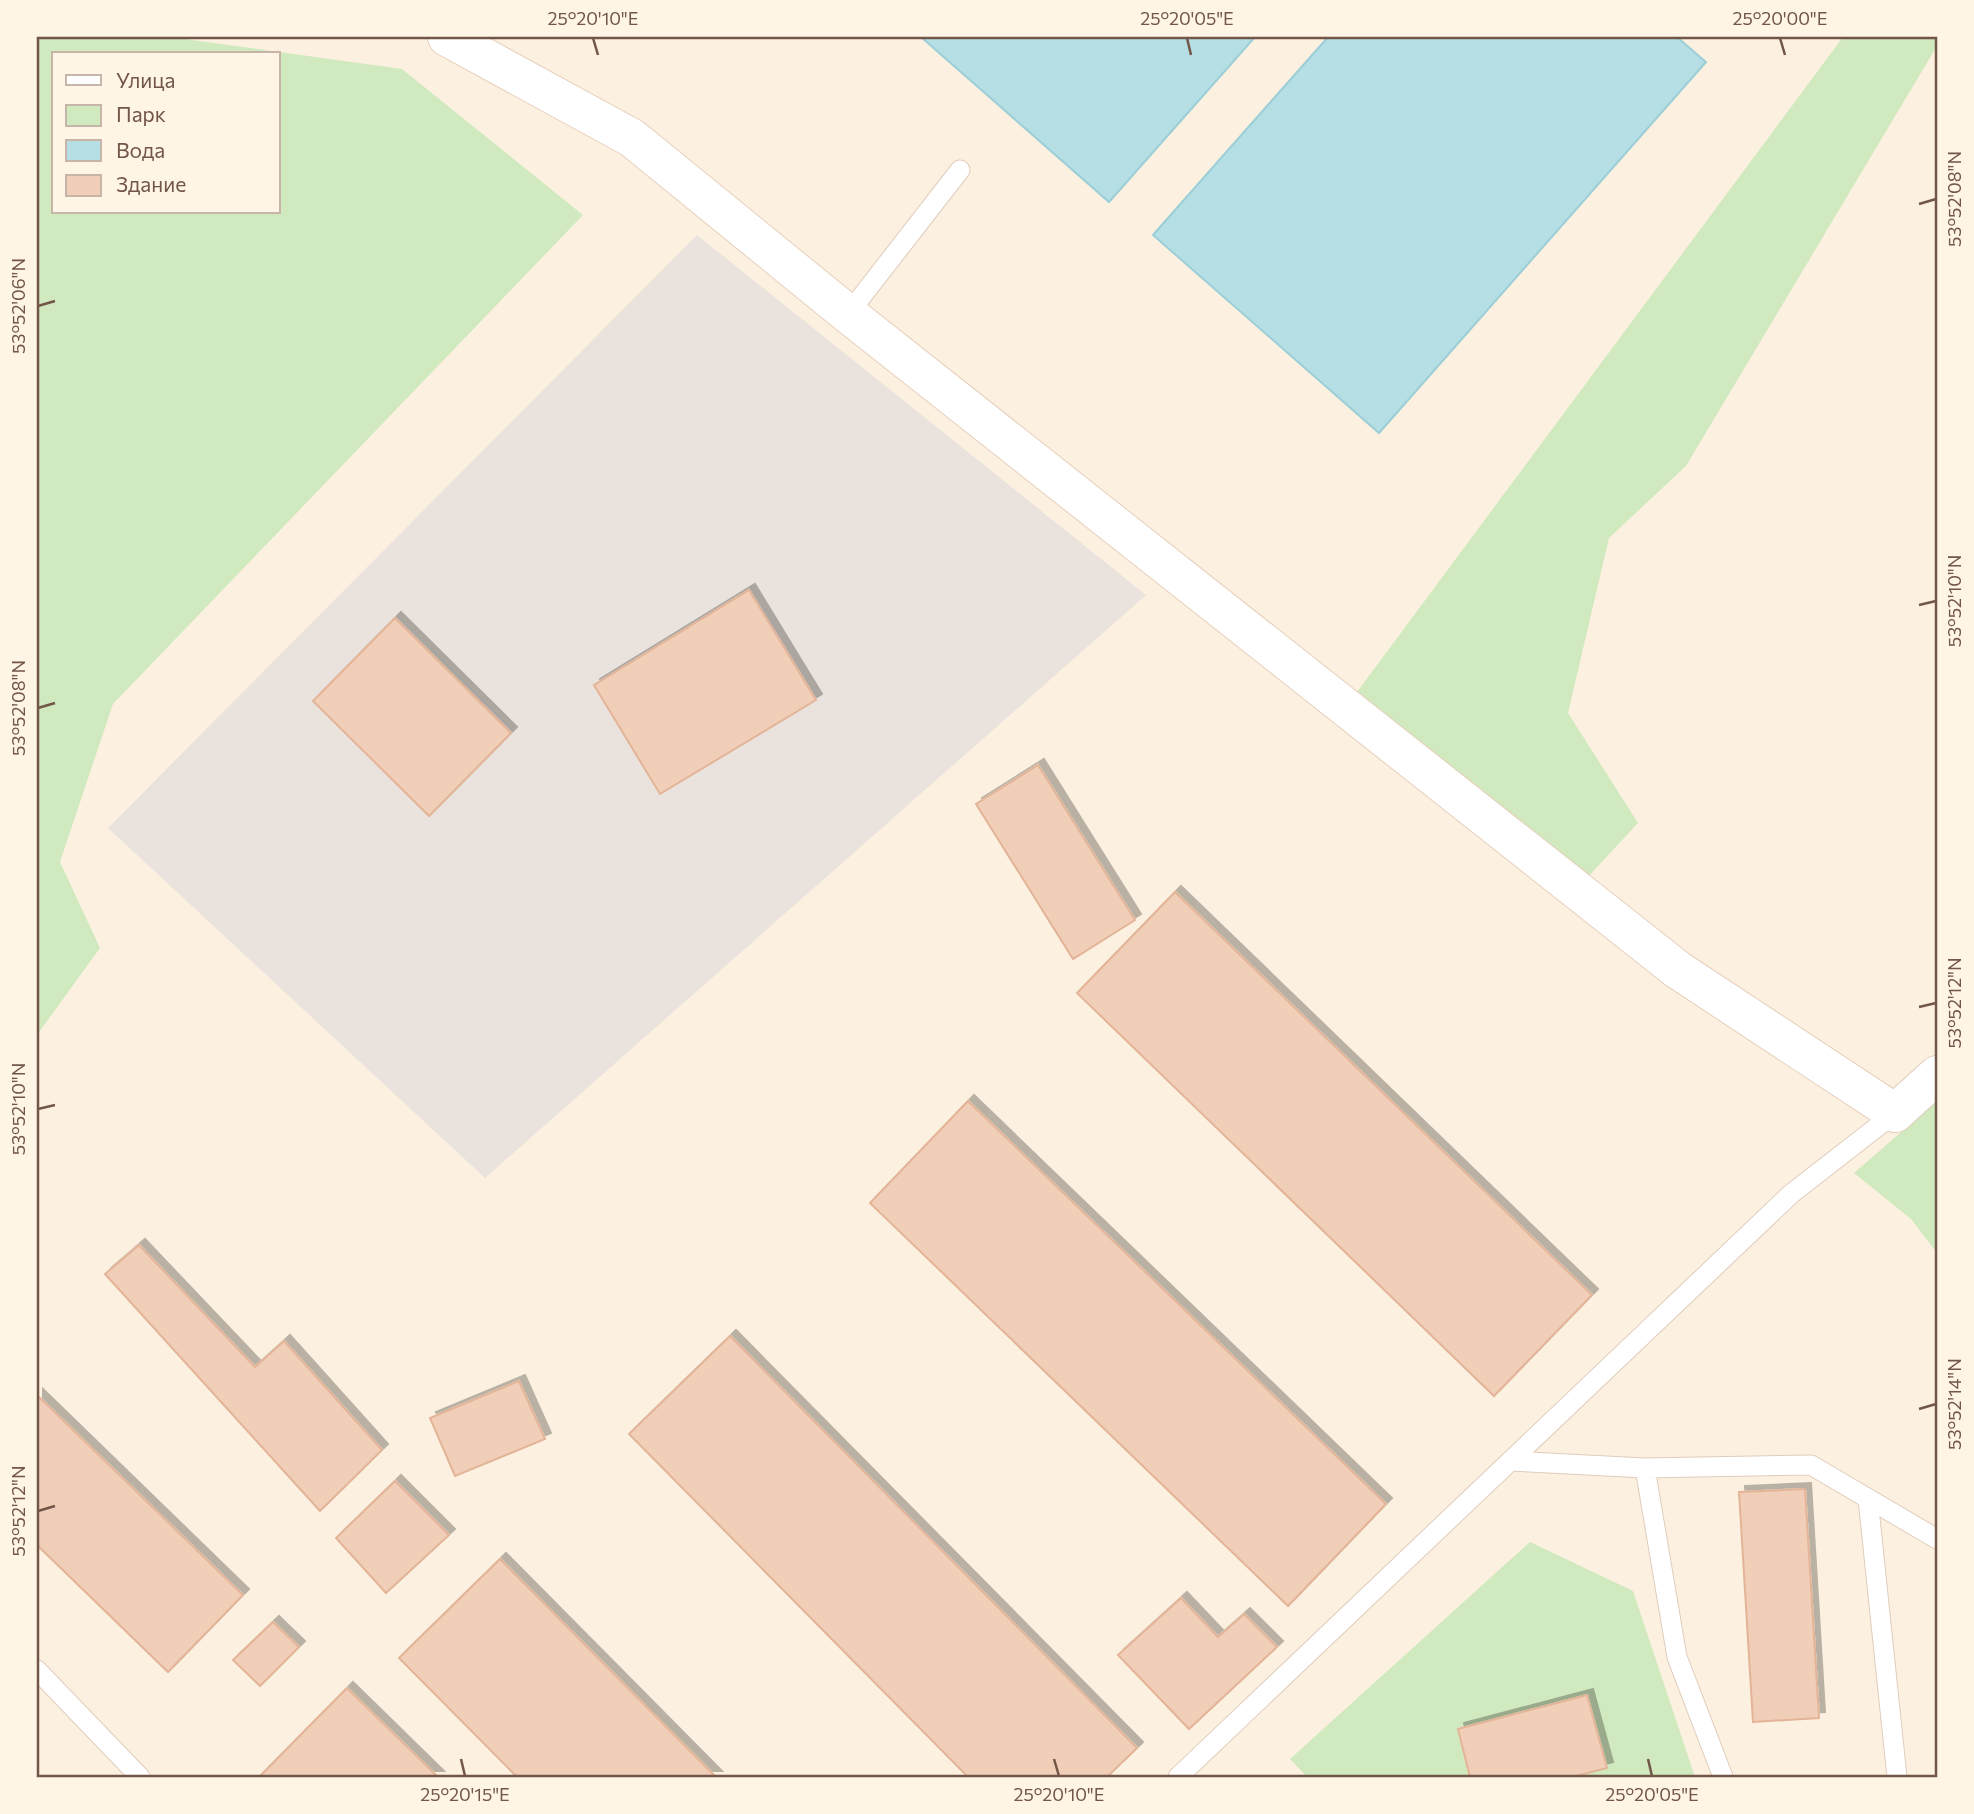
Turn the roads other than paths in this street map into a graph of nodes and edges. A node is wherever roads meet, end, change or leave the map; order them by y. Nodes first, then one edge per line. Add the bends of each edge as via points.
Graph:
1 (447, 37) edge
2 (960, 170) dead end
3 (848, 314) junction
4 (1937, 1075) edge
5 (1895, 1113) junction
6 (1510, 1461) junction
7 (1645, 1468) junction
8 (1868, 1499) junction
9 (1937, 1539) edge
10 (37, 1670) edge
11 (140, 1777) edge
12 (1178, 1777) edge
13 (1723, 1777) edge
14 (1897, 1777) edge

1 - 3 street via 632,138
2 - 3 lane
3 - 5 street via 1678,970
4 - 5 street
5 - 6 lane via 1791,1194
6 - 7 lane
6 - 12 lane
7 - 8 lane via 1811,1465
7 - 13 lane via 1676,1657
8 - 9 lane
8 - 14 lane
10 - 11 lane

